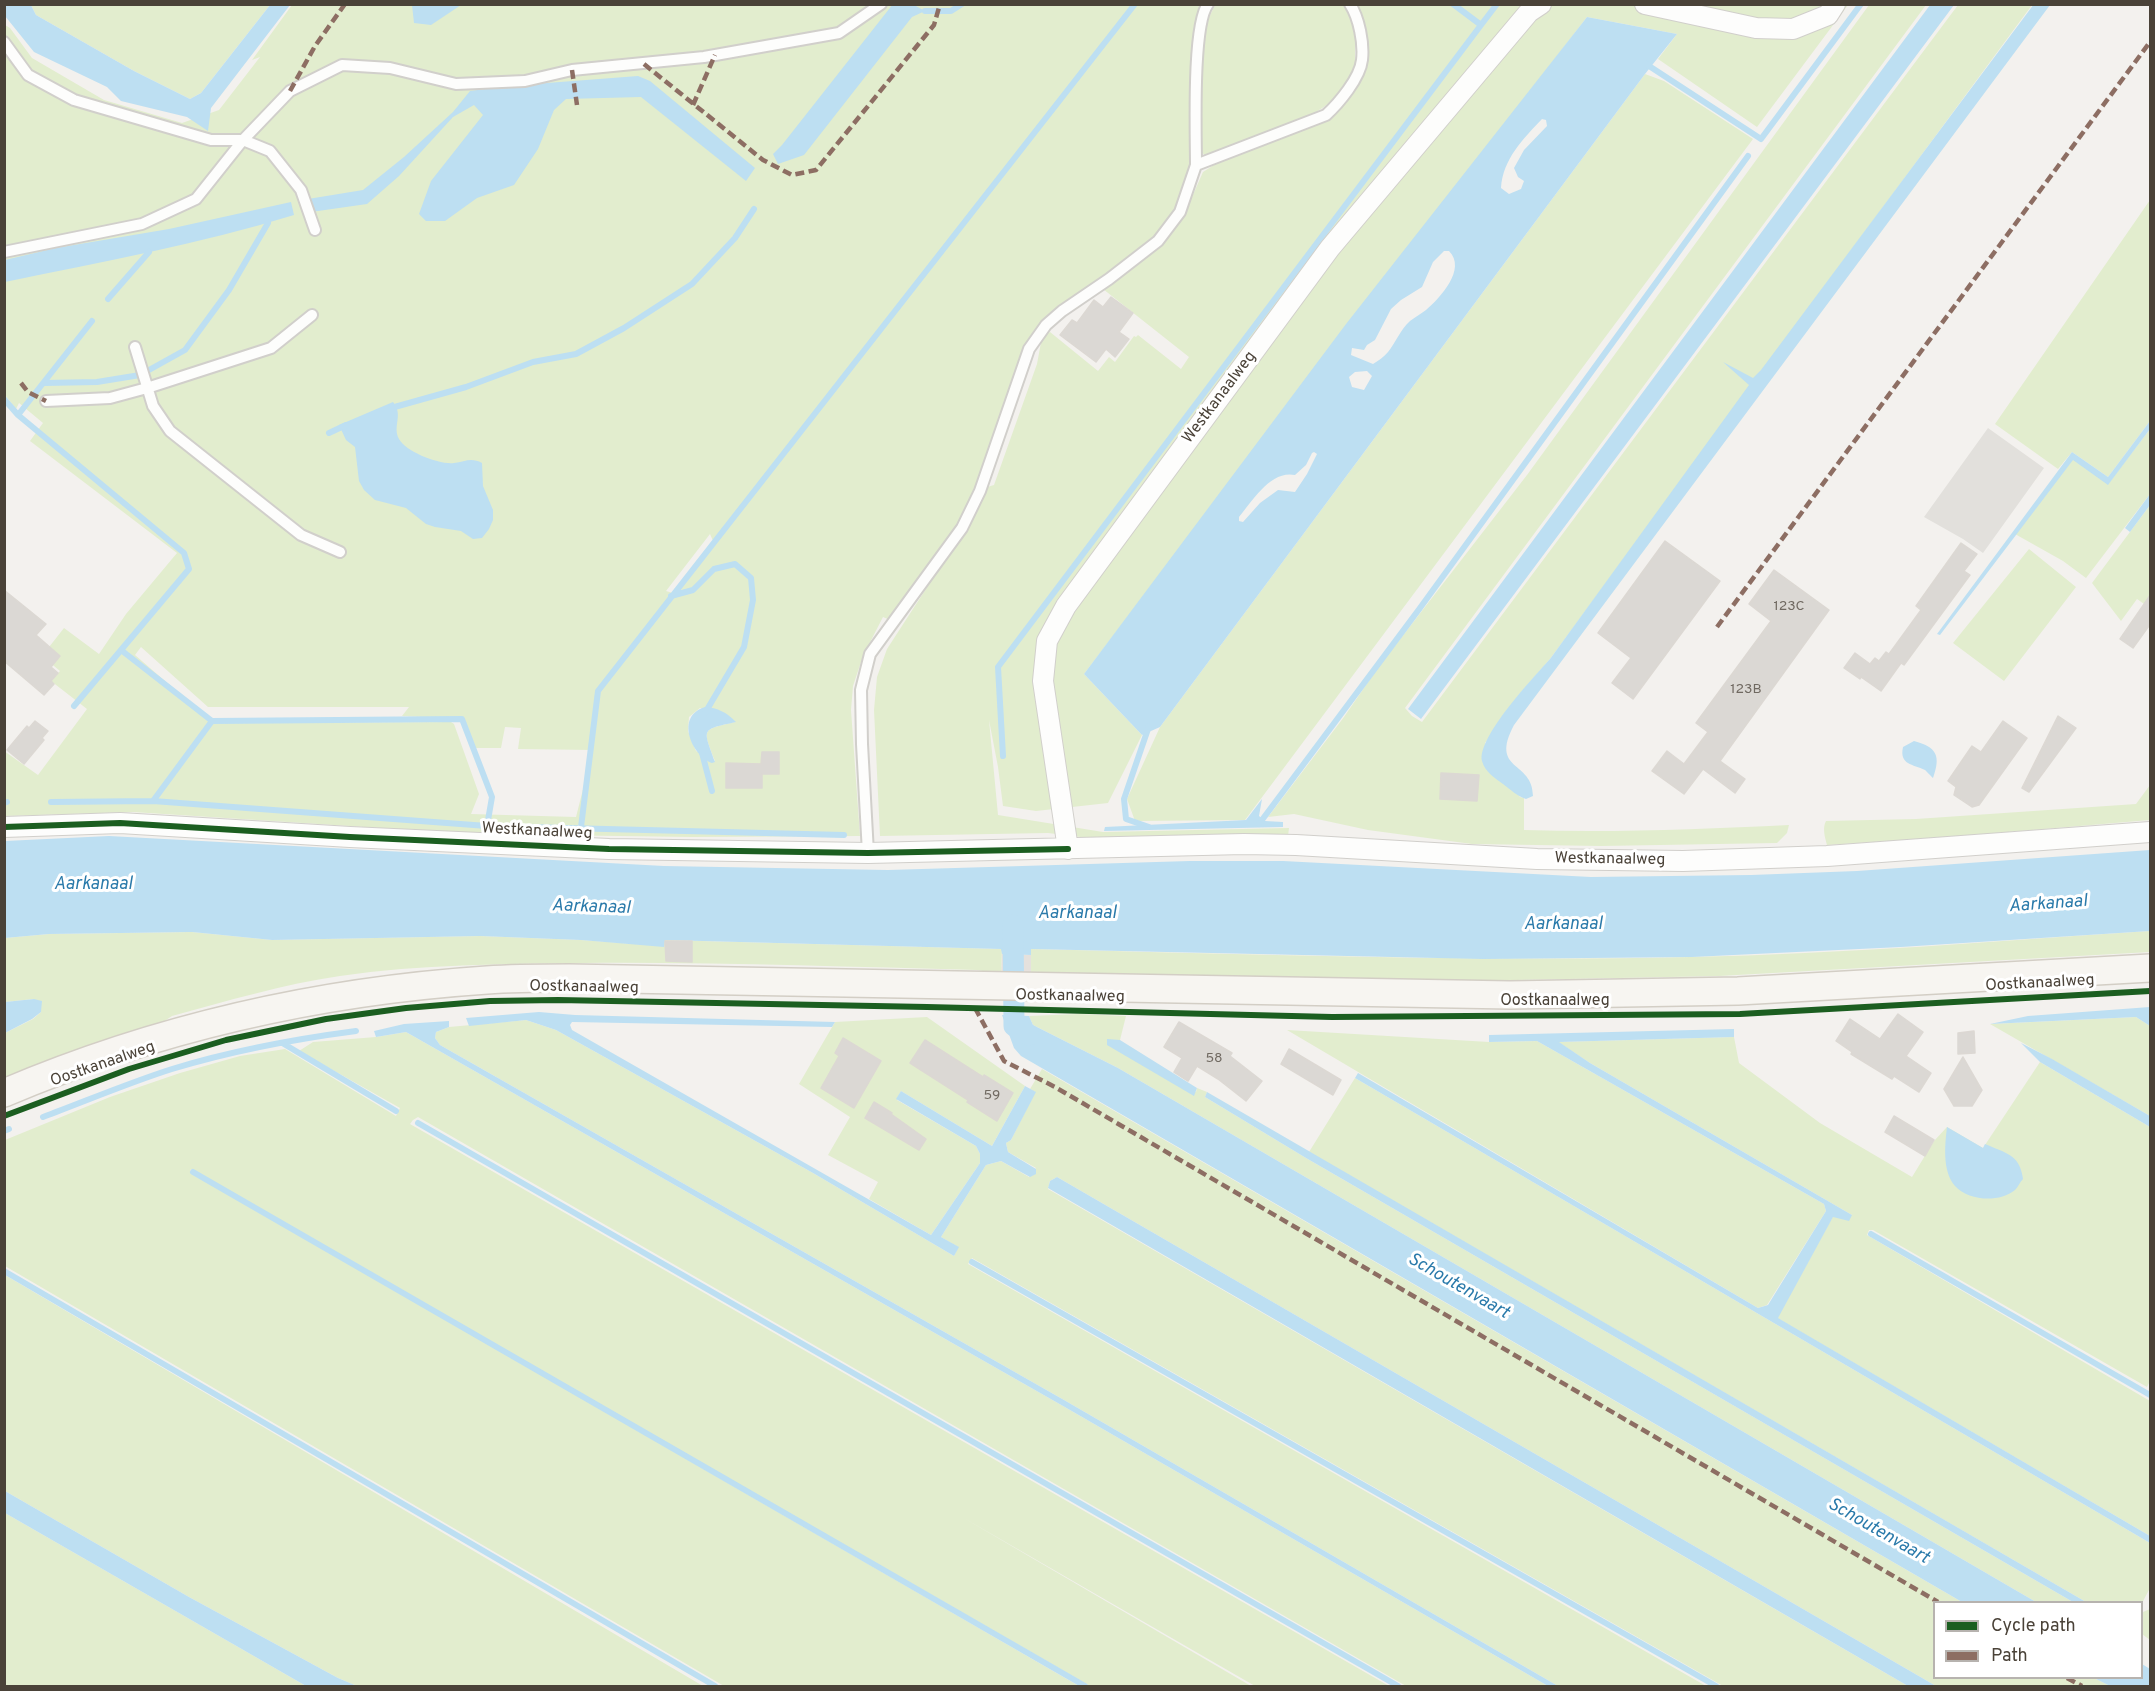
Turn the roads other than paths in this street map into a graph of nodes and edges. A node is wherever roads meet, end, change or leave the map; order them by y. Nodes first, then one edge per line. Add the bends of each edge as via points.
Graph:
1 (881, 4) edge
2 (1208, 4) edge
3 (1350, 4) edge
4 (1541, 4) edge
5 (1646, 4) edge
6 (1835, 4) edge
7 (4, 42) edge
8 (243, 140) junction
9 (1196, 165) junction
10 (315, 230) dead end
11 (4, 252) edge
12 (312, 315) dead end
13 (135, 347) dead end
14 (146, 384) junction
15 (46, 402) dead end
16 (340, 552) dead end
17 (4, 827) edge
18 (2151, 832) edge
19 (1068, 849) junction
20 (868, 854) junction
21 (2151, 968) edge
22 (4, 1093) edge

1 - 8 lane via 839,33 704,57 572,70 525,81 456,84 390,68 342,65 290,91
2 - 9 lane via 1198,43
3 - 9 lane via 1355,12 1362,61 1336,105 1326,115
4 - 19 street, Westkanaalweg via 1528,12 1330,248 1066,606 1047,641 1043,681
5 - 6 street via 1756,28 1793,29 1828,15
7 - 8 lane via 28,75 74,100 211,140
8 - 10 lane via 270,150 301,190
8 - 11 lane via 196,199 142,224
9 - 20 lane via 1180,212 1158,241 1062,311 1029,349 980,491 962,528 870,654 861,690
12 - 14 lane via 271,348
13 - 14 lane
14 - 15 lane via 110,398
14 - 16 lane via 153,406 170,431 301,535
17 - 20 street, Westkanaalweg via 120,824 609,849
18 - 19 street, Westkanaalweg via 1827,856 1683,861 1537,859 1296,845
19 - 20 street, Westkanaalweg
21 - 22 main road, Oostkanaalweg via 1738,991 1533,995 569,978 489,980 420,985 281,1006 186,1029

